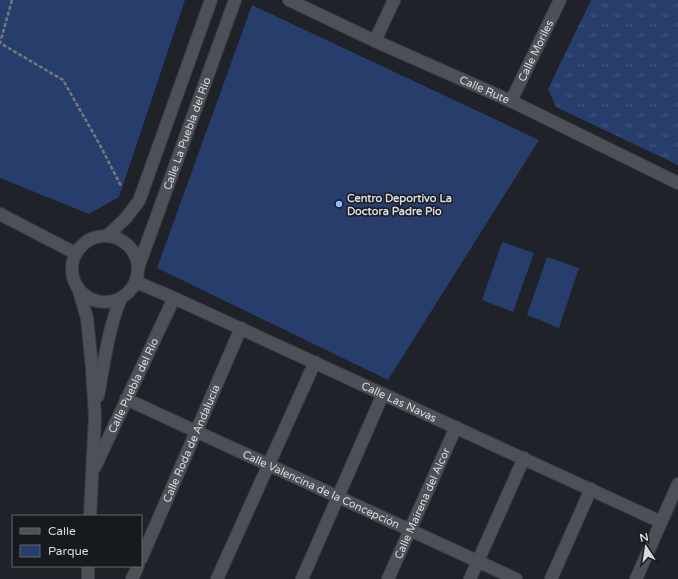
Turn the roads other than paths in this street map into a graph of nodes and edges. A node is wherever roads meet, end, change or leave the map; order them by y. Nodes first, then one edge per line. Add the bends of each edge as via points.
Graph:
1 (211, 0) edge
2 (235, 0) edge
3 (289, 0) edge
4 (394, 0) edge
5 (560, 0) edge
6 (375, 41) junction
7 (511, 101) junction
8 (678, 183) edge
9 (0, 214) edge
10 (107, 236) junction
11 (75, 253) junction
12 (138, 268) junction
13 (136, 282) junction
14 (79, 291) junction
15 (121, 298) junction
16 (174, 298) junction
17 (241, 328) junction
18 (314, 362) junction
19 (384, 394) junction
20 (126, 399) junction
21 (95, 417) junction
22 (456, 427) junction
23 (196, 432) junction
24 (524, 458) junction
25 (268, 465) junction
26 (92, 473) junction
27 (678, 484) edge
28 (591, 489) junction
29 (338, 497) junction
30 (90, 515) edge
31 (662, 522) junction
32 (410, 530) junction
33 (142, 557) edge
34 (478, 562) junction
35 (88, 567) edge
36 (138, 567) edge
37 (88, 579) edge
38 (132, 579) edge
39 (217, 579) edge
40 (302, 579) edge
41 (388, 579) edge
42 (470, 579) edge
43 (516, 579) edge
44 (551, 579) edge
45 (636, 579) edge

1 - 10 street, Calle La Puebla del Rio via 139,201
2 - 12 street, Calle La Puebla del Rio
3 - 6 street, Calle Rute
4 - 6 street
5 - 7 street, Calle Moriles
6 - 7 street, Calle Rute
7 - 8 street, Calle Rute
9 - 11 street
10 - 11 street via 88,240
10 - 12 street via 125,242 137,258
11 - 14 street via 71,272
12 - 13 street
13 - 15 street
13 - 16 street, Calle Las Navas
14 - 15 street via 99,302 111,302
14 - 21 street via 87,318
15 - 21 street via 115,312 106,353
16 - 17 street, Calle Las Navas
16 - 20 street, Calle Puebla del Río
17 - 18 street, Calle Las Navas
17 - 23 street, Calle Roda de Andalucía
18 - 19 street, Calle Las Navas
18 - 25 street
19 - 22 street, Calle Las Navas
19 - 29 street
20 - 23 street, Calle Valencina de la Concepción
20 - 26 street, Calle Puebla del Río
21 - 26 street
22 - 24 street, Calle Las Navas
22 - 32 street, Calle Mairena del Alcor
23 - 25 street, Calle Valencina de la Concepción
23 - 33 street, Calle Roda de Andalucía
24 - 28 street, Calle Las Navas
24 - 34 street
25 - 29 street, Calle Valencina de la Concepción
25 - 39 street
26 - 30 street
27 - 31 street
28 - 31 street, Calle Las Navas
28 - 44 street
29 - 32 street, Calle Valencina de la Concepción
29 - 40 street
31 - 45 street
32 - 34 street, Calle Valencina de la Concepción
32 - 41 street, Calle Mairena del Alcor
34 - 42 street
34 - 43 street, Calle Valencina de la Concepción
35 - 37 street
36 - 38 street

